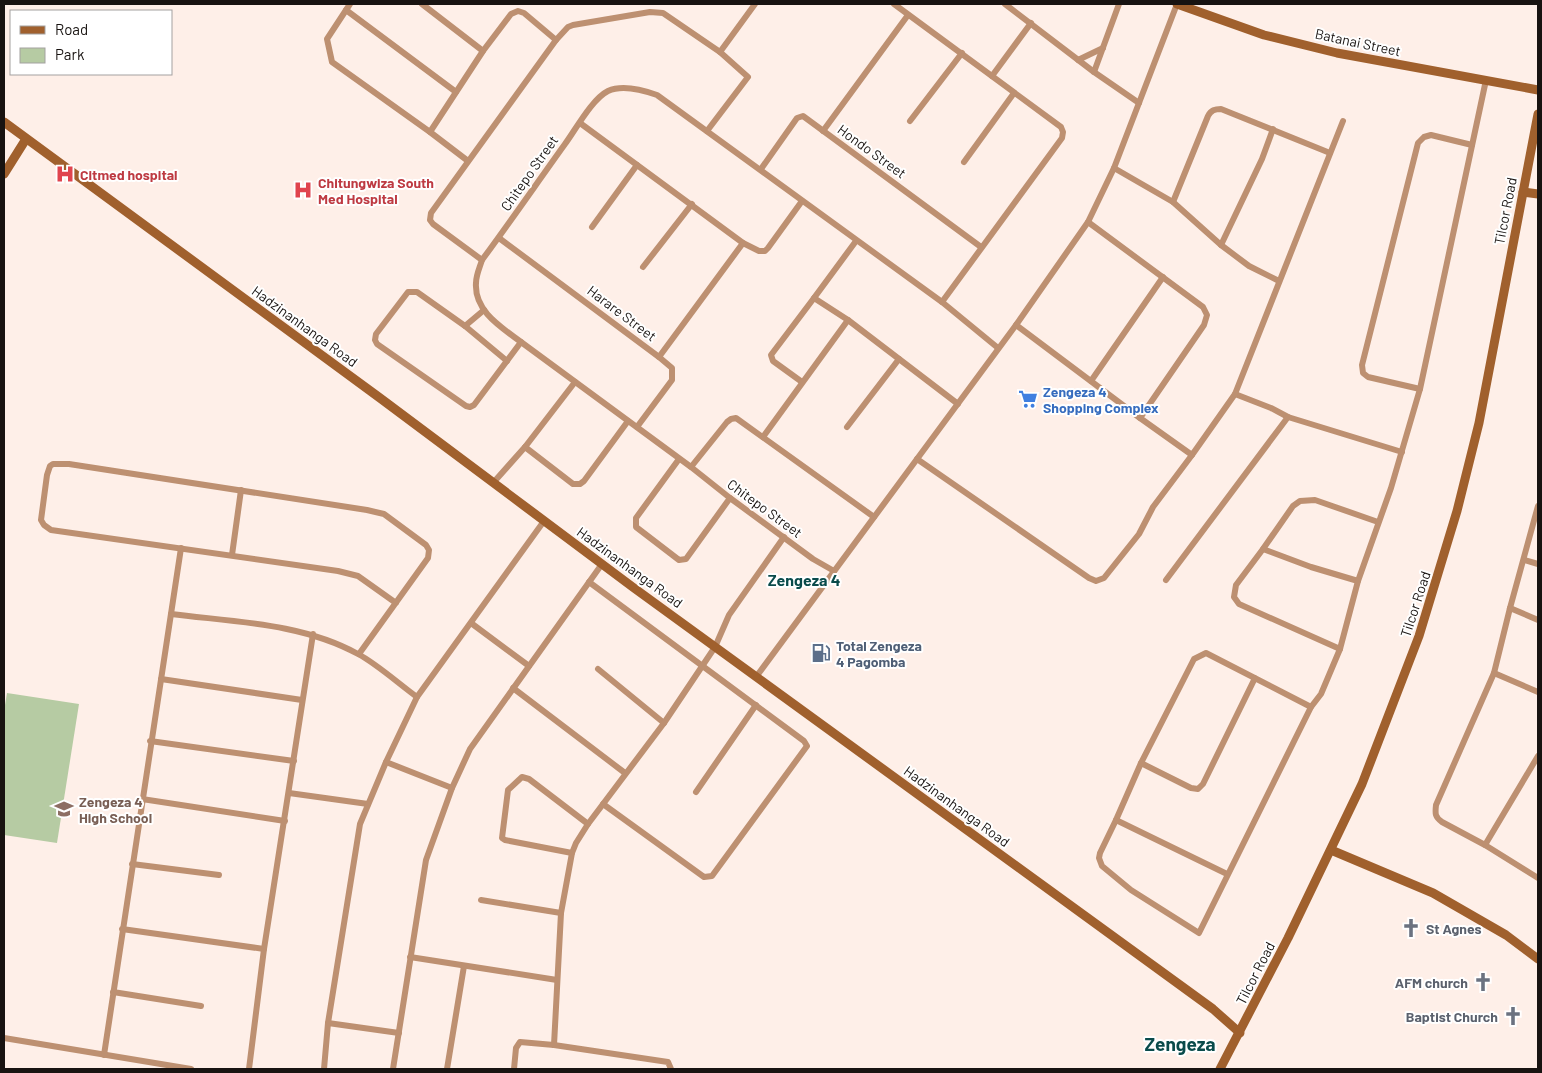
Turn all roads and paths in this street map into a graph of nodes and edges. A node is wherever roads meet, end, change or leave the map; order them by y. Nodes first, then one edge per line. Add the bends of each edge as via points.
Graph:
1 (422, 4) edge
2 (755, 4) edge
3 (894, 4) edge
4 (1005, 4) edge
5 (1119, 4) edge
6 (1177, 4) edge
7 (1013, 6) edge
8 (348, 7) edge
9 (908, 14) junction
10 (1031, 23) junction
11 (556, 40) junction
12 (1103, 48) junction
13 (483, 50) junction
14 (720, 52) junction
15 (962, 53) junction
16 (1078, 60) junction
17 (1094, 72) junction
18 (992, 76) junction
19 (1486, 80) junction
20 (1538, 90) edge
21 (456, 92) junction
22 (1014, 93) junction
23 (1139, 103) junction
24 (1538, 114) edge
25 (910, 121) dead end
26 (1343, 121) dead end
27 (4, 122) edge
28 (580, 123) junction
29 (1273, 129) junction
30 (706, 131) junction
31 (822, 131) junction
32 (430, 132) junction
33 (26, 139) junction
34 (1472, 145) junction
35 (1330, 153) junction
36 (468, 161) junction
37 (964, 162) dead end
38 (638, 165) junction
39 (1114, 168) junction
40 (761, 169) junction
41 (4, 174) edge
42 (1523, 192) junction
43 (1538, 194) edge
44 (802, 201) junction
45 (1173, 202) junction
46 (692, 204) junction
47 (1088, 222) junction
48 (592, 227) dead end
49 (499, 238) junction
50 (856, 240) junction
51 (743, 242) junction
52 (1221, 245) junction
53 (981, 247) junction
54 (482, 260) junction
55 (643, 266) dead end
56 (1163, 277) junction
57 (1279, 281) junction
58 (814, 298) junction
59 (942, 302) junction
60 (484, 310) junction
61 (848, 320) junction
62 (1016, 324) junction
63 (466, 326) junction
64 (521, 342) junction
65 (998, 348) junction
66 (659, 356) junction
67 (899, 359) junction
68 (507, 361) junction
69 (1091, 381) junction
70 (575, 382) junction
71 (802, 382) junction
72 (1420, 389) junction
73 (1235, 394) junction
74 (958, 404) junction
75 (1288, 417) junction
76 (1140, 418) junction
77 (628, 421) junction
78 (847, 427) dead end
79 (638, 428) junction
80 (763, 437) junction
81 (525, 447) junction
82 (1402, 452) junction
83 (1192, 455) junction
84 (679, 458) junction
85 (917, 458) junction
86 (691, 467) junction
87 (493, 483) junction
88 (242, 490) junction
89 (730, 498) junction
90 (1538, 506) edge
91 (874, 517) junction
92 (544, 521) junction
93 (1378, 522) junction
94 (784, 537) junction
95 (181, 548) junction
96 (1263, 549) junction
97 (232, 555) junction
98 (1524, 560) junction
99 (602, 564) junction
100 (1538, 564) edge
101 (834, 571) junction
102 (1166, 580) dead end
103 (1358, 581) junction
104 (589, 582) junction
105 (396, 603) junction
106 (1510, 608) junction
107 (172, 614) junction
108 (1538, 620) edge
109 (471, 623) junction
110 (314, 634) junction
111 (716, 647) junction
112 (1340, 650) junction
113 (359, 654) junction
114 (529, 666) junction
115 (702, 667) junction
116 (598, 669) dead end
117 (1494, 674) junction
118 (756, 677) junction
119 (161, 678) junction
120 (1255, 678) junction
121 (513, 688) junction
122 (1538, 692) edge
123 (417, 697) junction
124 (302, 700) junction
125 (756, 706) junction
126 (1311, 707) junction
127 (664, 722) junction
128 (150, 741) junction
129 (1538, 756) edge
130 (294, 761) junction
131 (386, 762) junction
132 (1141, 763) junction
133 (625, 773) junction
134 (452, 788) junction
135 (696, 792) dead end
136 (290, 793) junction
137 (142, 799) junction
138 (368, 804) junction
139 (603, 804) junction
140 (1116, 820) junction
141 (285, 821) junction
142 (588, 824) junction
143 (1485, 845) junction
144 (1331, 850) junction
145 (572, 853) junction
146 (132, 864) junction
147 (1227, 874) junction
148 (219, 875) dead end
149 (1538, 878) edge
150 (481, 900) dead end
151 (561, 913) junction
152 (122, 929) junction
153 (264, 948) junction
154 (410, 957) junction
155 (1538, 959) edge
156 (464, 966) junction
157 (557, 980) junction
158 (113, 992) junction
159 (202, 1006) dead end
160 (328, 1023) junction
161 (399, 1033) junction
162 (1240, 1033) junction
163 (4, 1038) edge
164 (554, 1045) junction
165 (104, 1054) junction
166 (146, 1066) edge
167 (191, 1069) edge
168 (249, 1069) edge
169 (324, 1069) edge
170 (393, 1069) edge
171 (447, 1069) edge
172 (514, 1069) edge
173 (671, 1069) edge
174 (1220, 1069) edge

1 - 13 street
2 - 14 street
3 - 9 street
4 - 7 street
5 - 12 street
6 - 19 street, Batanai Street via 1303,45
6 - 23 street
7 - 10 street
8 - 21 street
8 - 32 street via 327,39 332,62
9 - 15 street
9 - 31 street
10 - 16 street
10 - 18 street
11 - 13 street via 518,11 511,14
11 - 14 street via 573,25 657,12 671,17
11 - 36 street
12 - 16 street
12 - 17 street
13 - 21 street
14 - 30 street via 748,77
15 - 18 street
15 - 25 street
16 - 17 street
17 - 23 street
18 - 22 street
19 - 20 street, Batanai Street
19 - 34 street
21 - 32 street
22 - 37 street
22 - 53 street via 1061,127 1063,132
23 - 39 street
24 - 42 street, Tilcor Road
26 - 35 street
27 - 33 street, Hadzinanhanga Road
28 - 30 street, Chitepo Street via 603,94 614,88 627,88 663,98
28 - 38 street
28 - 49 street, Chitepo Street
29 - 35 street
29 - 45 street via 1221,109 1212,111
29 - 52 street
30 - 40 street, Chitepo Street
31 - 40 street, Hondo Street via 804,116 798,118
31 - 53 street, Hondo Street
32 - 36 street
33 - 41 street
33 - 87 street, Hadzinanhanga Road
34 - 72 street
34 - 72 street via 1431,135 1418,144 1362,365 1368,377
35 - 57 street
36 - 54 street via 430,217 432,224
38 - 46 street
38 - 48 street
39 - 45 street
39 - 47 street
40 - 44 street, Chitepo Street
42 - 43 street
42 - 144 street, Tilcor Road via 1479,423 1441,569 1387,723
44 - 50 street, Chitepo Street
44 - 51 street via 765,251 758,251
45 - 52 street
46 - 51 street
46 - 55 street
47 - 56 street
47 - 62 street
49 - 54 street, Chitepo Street
49 - 66 street, Harare Street
50 - 58 street
50 - 59 street, Chitepo Street
51 - 66 street
52 - 57 street via 1249,266
53 - 59 street
54 - 60 street, Chitepo Street via 476,290
56 - 69 street
56 - 76 street via 1203,307 1207,318
57 - 73 street
58 - 61 street
58 - 71 street via 771,355 772,361
59 - 65 street, Chitepo Street
60 - 63 street
60 - 64 street, Chitepo Street
61 - 67 street
61 - 71 street
62 - 65 street
62 - 69 street
63 - 68 street
63 - 68 street via 411,291 401,300 374,340 468,407 474,405
64 - 68 street
64 - 70 street, Chitepo Street
65 - 74 street
66 - 79 street, Harare Street via 672,368 672,380
67 - 74 street
67 - 78 street
69 - 76 street
70 - 77 street, Chitepo Street
70 - 81 street
71 - 80 street
72 - 82 street
73 - 75 street
73 - 83 street
74 - 85 street
75 - 82 street
75 - 102 street
76 - 83 street
77 - 79 street, Chitepo Street
77 - 81 street via 578,484 573,484
79 - 84 street, Chitepo Street
80 - 86 street via 738,419 731,419
80 - 91 street
81 - 87 street
82 - 93 street
83 - 85 street via 1153,507 1139,534 1104,578 1096,581
84 - 86 street, Chitepo Street
84 - 89 street via 636,518 636,526 679,560 686,559
85 - 91 street
86 - 89 street, Chitepo Street
87 - 92 street, Hadzinanhanga Road
88 - 95 street via 69,464 50,466 41,520 46,528
88 - 97 street
88 - 105 street via 367,510 392,519 426,545 429,554
89 - 94 street, Chitepo Street
90 - 98 street
91 - 101 street
92 - 99 street, Hadzinanhanga Road
92 - 109 street
93 - 96 street via 1315,500 1300,501
93 - 103 street
94 - 101 street, Chitepo Street
94 - 111 street via 729,615
95 - 97 street
95 - 107 street
96 - 103 street
96 - 112 street via 1236,585 1234,597 1239,604
97 - 105 street via 358,576
98 - 100 street
98 - 106 street
99 - 104 street
99 - 111 street, Hadzinanhanga Road
101 - 118 street
103 - 112 street
104 - 114 street
104 - 115 street
105 - 113 street
106 - 108 street
106 - 117 street
107 - 110 street
107 - 119 street
109 - 114 street
109 - 123 street
110 - 113 street
110 - 124 street
111 - 115 street
111 - 118 street, Hadzinanhanga Road
112 - 126 street via 1321,694
113 - 123 street
114 - 121 street
115 - 125 street
115 - 127 street
116 - 127 street
117 - 122 street
117 - 143 street via 1435,813 1442,822
118 - 162 street, Hadzinanhanga Road via 1213,1008
119 - 124 street
119 - 128 street
120 - 126 street
120 - 132 street via 1206,653 1194,659
120 - 132 street via 1198,789
121 - 133 street
121 - 134 street via 470,749
123 - 131 street
124 - 130 street
125 - 135 street
125 - 139 street via 804,741 806,746 712,876 704,877
126 - 147 street
127 - 133 street
128 - 130 street
128 - 137 street
129 - 143 street
130 - 136 street
131 - 134 street
131 - 138 street
132 - 140 street
133 - 139 street
134 - 154 street via 426,860
136 - 138 street
136 - 141 street
137 - 141 street
137 - 146 street
138 - 160 street via 360,824
139 - 142 street
140 - 147 street
140 - 147 street via 1100,853 1102,866 1131,890 1199,933
141 - 153 street
142 - 145 street
142 - 145 street via 529,779 522,777 508,790 502,838
143 - 149 street
144 - 155 street via 1433,892 1506,935
144 - 162 street, Tilcor Road
145 - 151 street
146 - 148 street
146 - 152 street
150 - 151 street
151 - 157 street
152 - 153 street
152 - 158 street
153 - 168 street
154 - 156 street
154 - 161 street
156 - 157 street
156 - 171 street
157 - 164 street
158 - 159 street
158 - 165 street
160 - 161 street
160 - 169 street
161 - 170 street
162 - 174 street, Tilcor Road
163 - 165 street
164 - 172 street via 520,1042 516,1048
164 - 173 street via 668,1062
165 - 166 street
166 - 167 street

